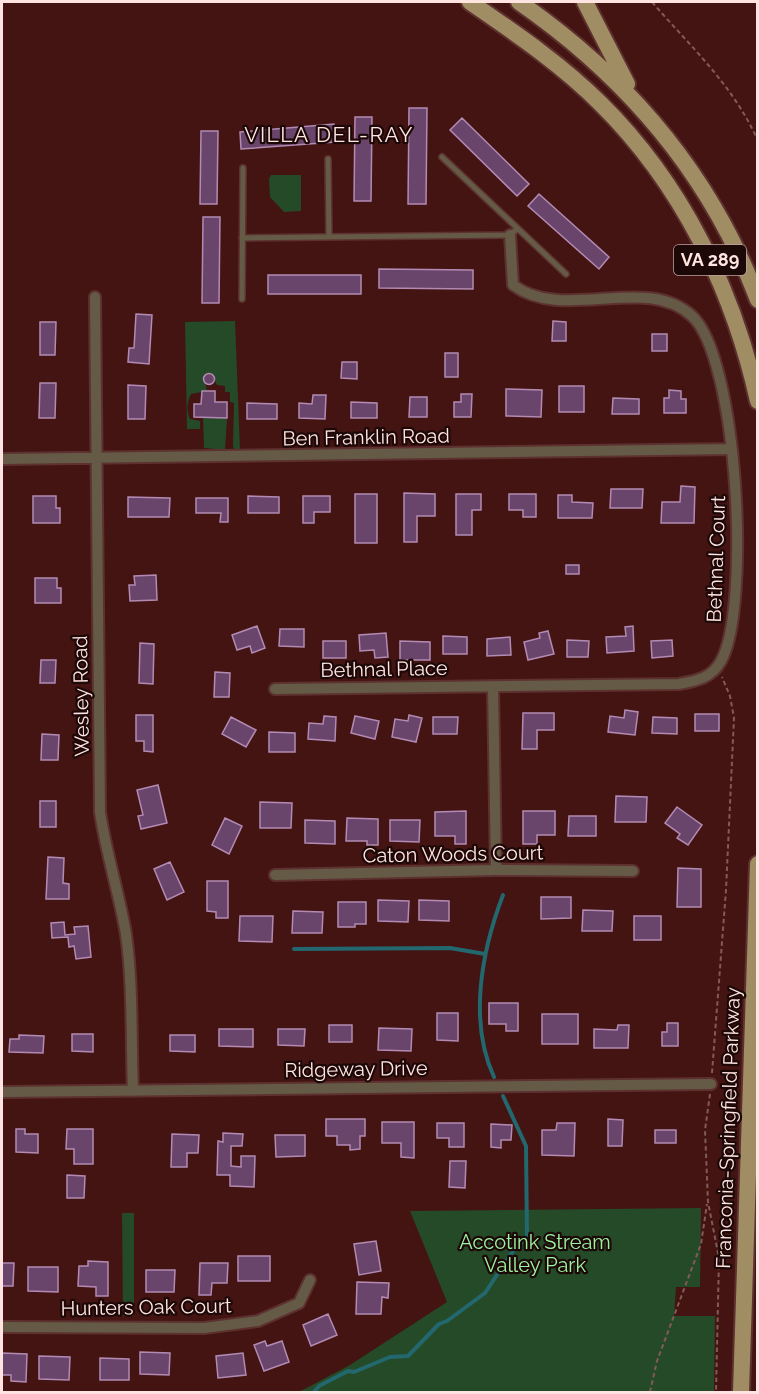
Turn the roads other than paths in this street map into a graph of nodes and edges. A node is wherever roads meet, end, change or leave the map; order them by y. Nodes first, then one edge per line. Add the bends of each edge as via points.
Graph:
1 (470, 2) edge
2 (519, 2) edge
3 (585, 2) edge
4 (636, 101) junction
5 (442, 157) dead end
6 (328, 159) dead end
7 (243, 168) dead end
8 (514, 232) junction
9 (329, 236) junction
10 (242, 238) junction
11 (566, 274) dead end
12 (95, 297) dead end
13 (242, 299) dead end
14 (758, 300) edge
15 (758, 401) edge
16 (732, 449) junction
17 (96, 458) junction
18 (2, 459) edge
19 (615, 684) joint
20 (493, 686) junction
21 (275, 689) dead end
22 (758, 864) edge
23 (496, 870) junction
24 (633, 871) dead end
25 (275, 875) dead end
26 (711, 1084) dead end
27 (133, 1091) junction
28 (2, 1092) edge
29 (310, 1280) dead end
30 (2, 1327) edge
31 (741, 1392) edge

1 - 15 main road, VA 289 via 538,50 593,96 629,134 666,184 698,236 724,291
2 - 4 main road, VA 289 via 574,42
3 - 4 main road
4 - 14 main road, VA 289 via 676,148 705,192 731,238
5 - 8 lane
6 - 9 lane
7 - 10 lane
8 - 9 lane
8 - 11 lane
8 - 16 street, Bethnal Court via 513,285 526,295 538,299 652,299 687,312 702,327 713,350 727,407
9 - 10 lane
10 - 13 lane
12 - 17 street, Wesley Road
16 - 17 street, Ben Franklin Road
16 - 19 street, Bethnal Court via 736,506 734,619 728,648 718,666 695,682
17 - 18 street, Ben Franklin Road
17 - 27 street, Wesley Road via 100,812 126,937
19 - 20 street, Bethnal Place
20 - 21 street, Bethnal Place
20 - 23 street
22 - 31 main road, Franconia-Springfield Parkway
23 - 24 street, Caton Woods Court
23 - 25 street, Caton Woods Court
26 - 27 street, Ridgeway Drive
27 - 28 street, Ridgeway Drive
29 - 30 street, Hunters Oak Court via 299,1303 258,1321 204,1328

